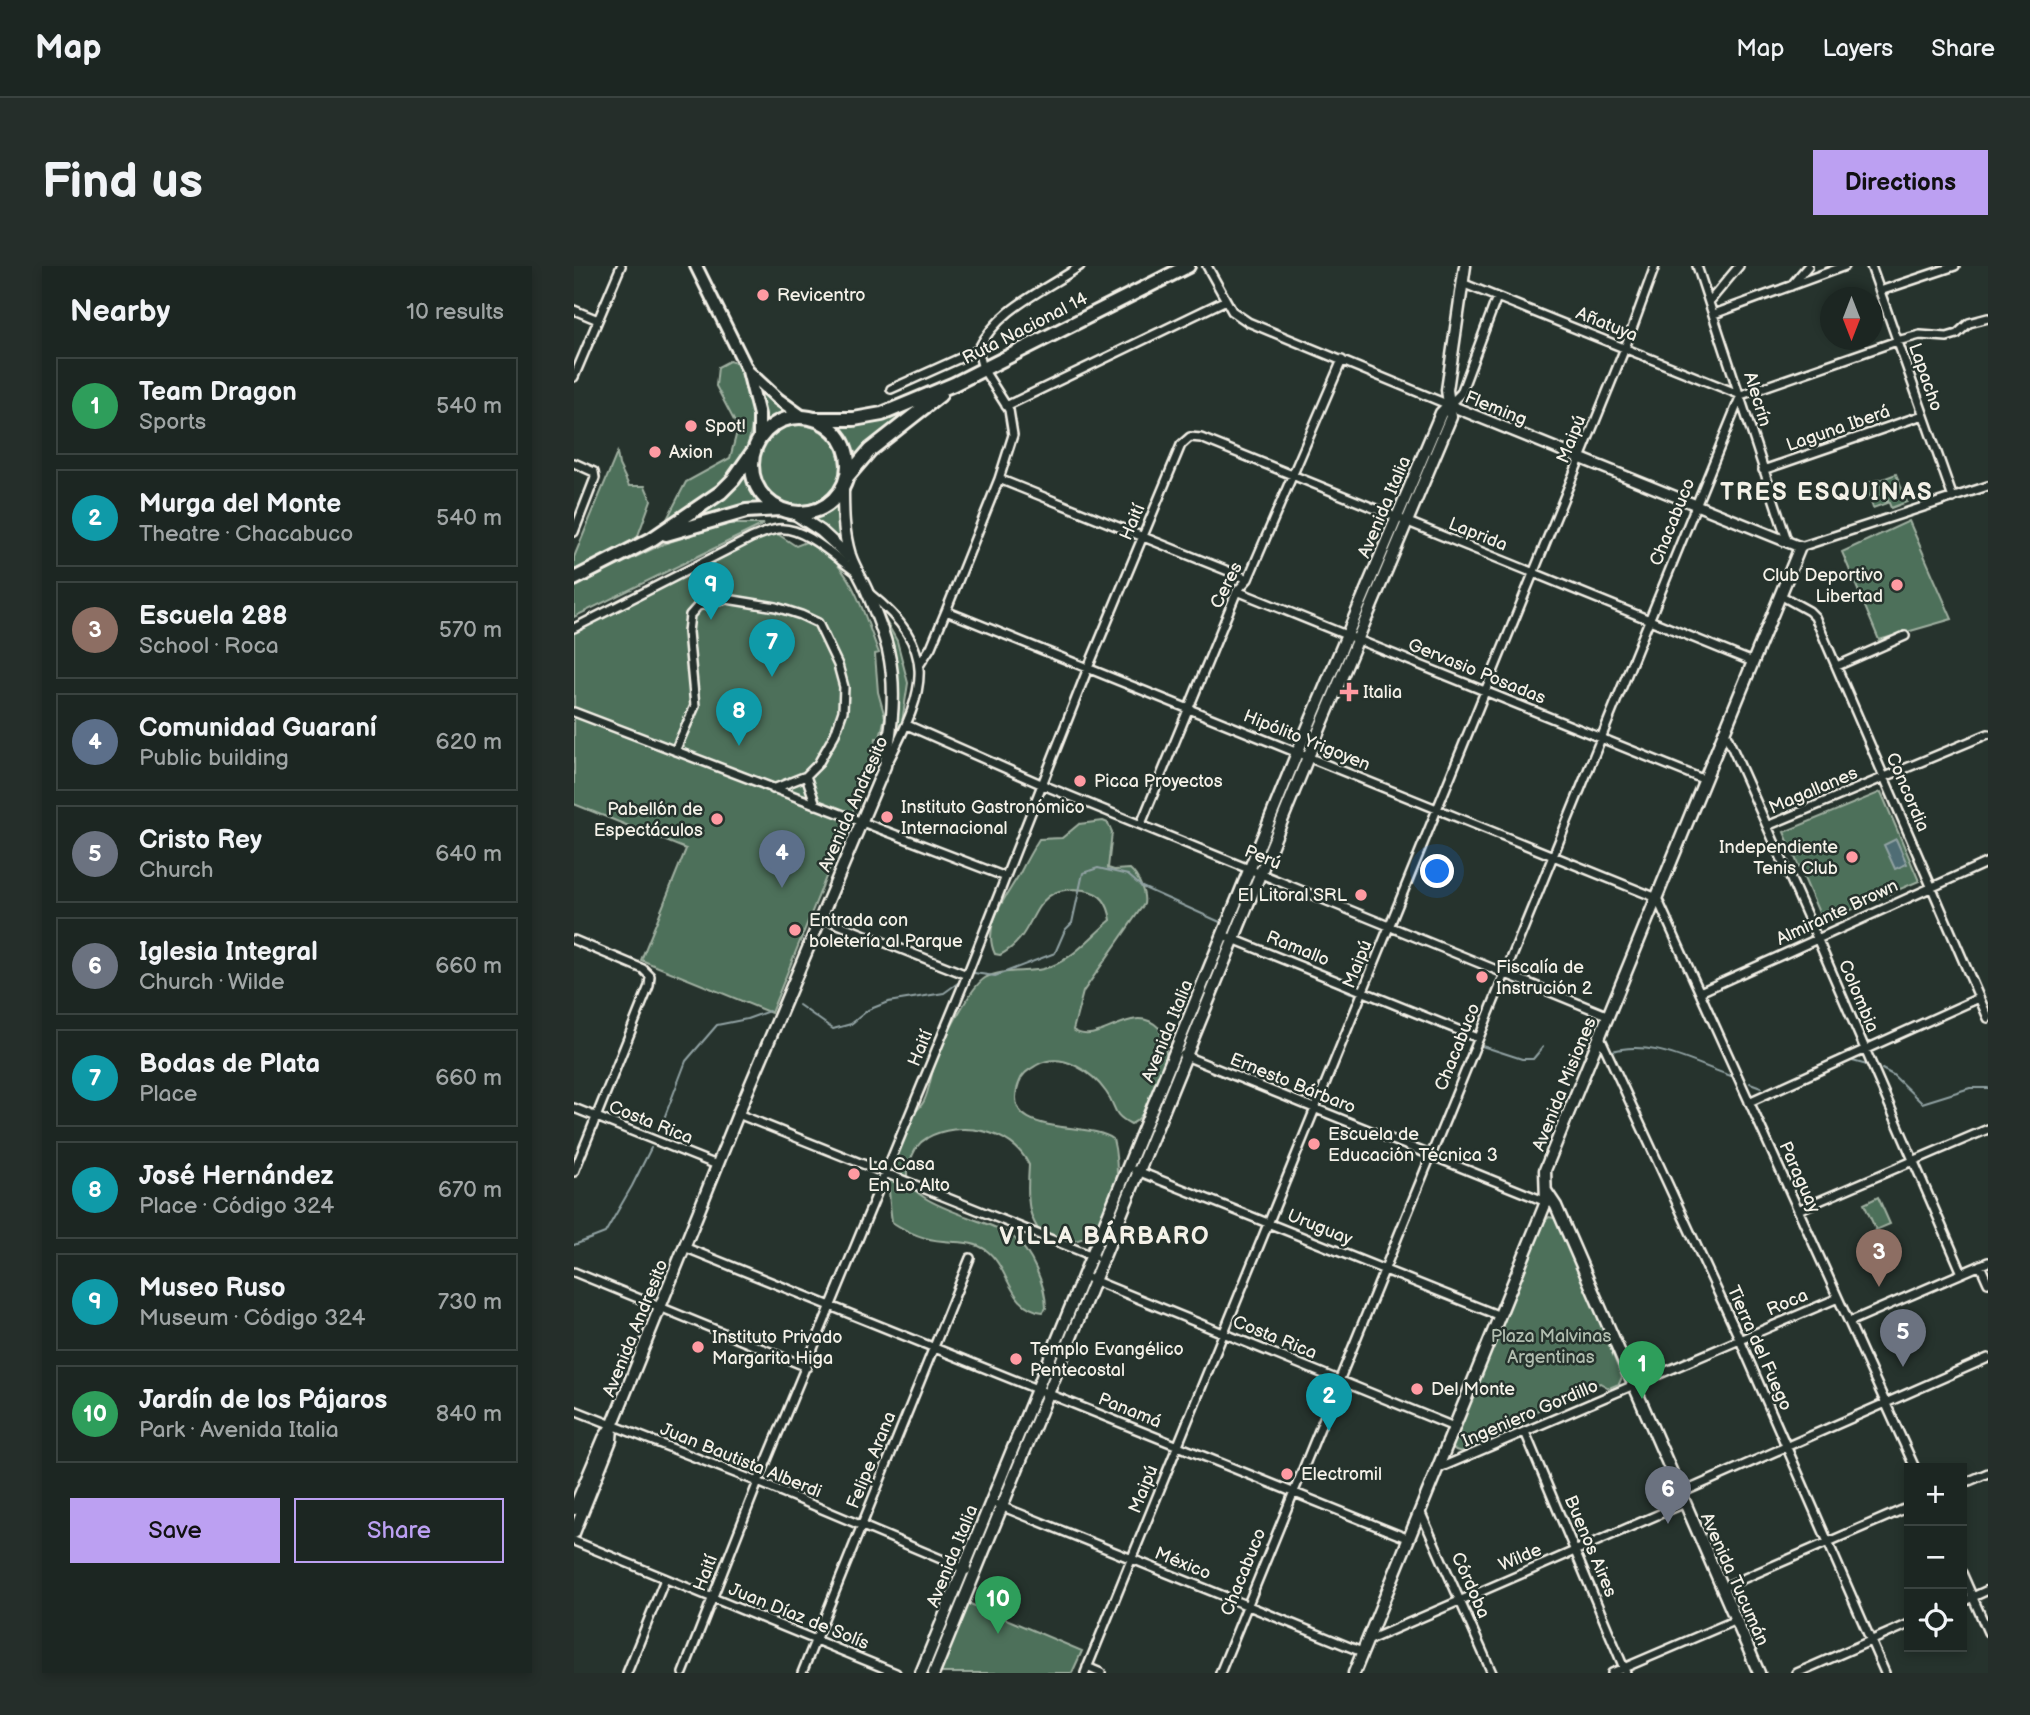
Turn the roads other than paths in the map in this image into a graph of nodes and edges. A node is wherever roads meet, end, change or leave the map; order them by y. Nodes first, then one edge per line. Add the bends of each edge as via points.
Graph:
1 (621, 266) edge
2 (696, 266) edge
3 (1080, 266) edge
4 (1188, 266) edge
5 (1207, 266) edge
6 (1465, 266) edge
7 (1655, 266) edge
8 (1697, 266) edge
9 (1739, 266) edge
10 (1808, 266) edge
11 (1845, 266) edge
12 (1871, 266) edge
13 (1955, 266) edge
14 (1462, 283) junction
15 (1791, 287) junction
16 (1879, 287) edge
17 (1883, 290) edge
18 (1497, 296) junction
19 (1224, 300) junction
20 (1883, 300) edge
21 (1709, 302) junction
22 (574, 310) edge
23 (1714, 314) junction
24 (1988, 318) edge
25 (598, 320) junction
26 (1897, 341) junction
27 (1625, 348) junction
28 (978, 350) junction
29 (1342, 360) junction
30 (983, 369) junction
31 (748, 372) junction
32 (574, 377) edge
33 (954, 384) junction
34 (891, 389) dead end
35 (1741, 395) junction
36 (1449, 405) junction
37 (1006, 406) junction
38 (1923, 415) junction
39 (808, 418) junction
40 (1190, 438) joint
41 (757, 445) junction
42 (1580, 458) junction
43 (574, 463) edge
44 (1763, 470) junction
45 (1293, 475) junction
46 (999, 479) junction
47 (844, 483) junction
48 (1988, 486) edge
49 (1952, 498) junction
50 (1696, 505) junction
51 (786, 511) junction
52 (1401, 519) junction
53 (574, 532) edge
54 (1143, 537) junction
55 (652, 538) junction
56 (1788, 542) junction
57 (1800, 547) junction
58 (851, 559) junction
59 (1533, 573) junction
60 (859, 575) junction
61 (574, 579) edge
62 (1248, 579) junction
63 (867, 592) junction
64 (1237, 592) junction
65 (1780, 596) junction
66 (946, 611) junction
67 (1649, 620) junction
68 (574, 628) edge
69 (1905, 636) dead end
70 (1352, 638) junction
71 (1753, 662) junction
72 (920, 664) junction
73 (1837, 666) junction
74 (1088, 668) junction
75 (1485, 691) junction
76 (1189, 709) junction
77 (574, 712) edge
78 (907, 725) junction
79 (1725, 732) junction
80 (1988, 733) edge
81 (1600, 738) junction
82 (675, 751) junction
83 (1297, 753) junction
84 (1308, 757) junction
85 (885, 766) junction
86 (806, 776) junction
87 (1884, 776) junction
88 (1705, 780) junction
89 (1043, 785) junction
90 (773, 789) junction
91 (817, 806) junction
92 (1437, 809) junction
93 (861, 823) junction
94 (1141, 824) junction
95 (1767, 827) junction
96 (1552, 856) junction
97 (1988, 862) edge
98 (1250, 869) junction
99 (1260, 873) junction
100 (1006, 877) junction
101 (1931, 886) junction
102 (1657, 898) junction
103 (820, 917) junction
104 (1389, 926) junction
105 (1223, 935) junction
106 (1817, 938) junction
107 (1234, 939) junction
108 (574, 940) edge
109 (1504, 973) junction
110 (967, 975) junction
111 (1363, 991) junction
112 (1700, 992) junction
113 (1979, 998) junction
114 (1609, 1016) junction
115 (1988, 1018) edge
116 (1600, 1037) junction
117 (1478, 1038) junction
118 (1865, 1050) junction
119 (1180, 1054) junction
120 (1749, 1102) junction
121 (574, 1108) edge
122 (1315, 1109) junction
123 (738, 1114) junction
124 (595, 1117) junction
125 (1988, 1129) edge
126 (1430, 1155) junction
127 (1913, 1161) junction
128 (717, 1165) junction
129 (1128, 1167) junction
130 (574, 1172) edge
131 (1138, 1172) junction
132 (885, 1173) junction
133 (1546, 1191) joint
134 (1551, 1204) junction
135 (1798, 1210) junction
136 (1268, 1223) junction
137 (684, 1247) junction
138 (1092, 1256) junction
139 (970, 1258) dead end
140 (1102, 1261) junction
141 (1984, 1264) edge
142 (1384, 1269) junction
143 (574, 1272) edge
144 (1962, 1273) junction
145 (1083, 1276) junction
146 (1094, 1281) junction
147 (1988, 1283) edge
148 (1838, 1297) junction
149 (660, 1307) junction
150 (832, 1307) junction
151 (1500, 1316) junction
152 (1849, 1322) junction
153 (1223, 1334) junction
154 (1740, 1340) junction
155 (934, 1348) junction
156 (1988, 1358) edge
157 (807, 1367) junction
158 (1338, 1380) junction
159 (1634, 1385) junction
160 (1037, 1389) junction
161 (1048, 1394) junction
162 (1886, 1404) junction
163 (574, 1410) edge
164 (612, 1426) junction
165 (1454, 1427) junction
166 (1525, 1433) junction
167 (1177, 1446) junction
168 (1786, 1447) junction
169 (1912, 1463) edge
170 (1437, 1469) junction
171 (1988, 1473) edge
172 (758, 1482) junction
173 (1967, 1483) edge
174 (1292, 1492) junction
175 (1683, 1498) junction
176 (991, 1502) junction
177 (1002, 1506) junction
178 (574, 1509) edge
179 (1904, 1509) edge
180 (1420, 1511) junction
181 (861, 1527) junction
182 (574, 1533) edge
183 (1409, 1539) junction
184 (574, 1541) edge
185 (1828, 1542) junction
186 (1576, 1550) junction
187 (1131, 1559) junction
188 (964, 1569) junction
189 (974, 1573) junction
190 (665, 1578) junction
191 (1967, 1584) edge
192 (1722, 1588) junction
193 (1988, 1590) edge
194 (712, 1597) junction
195 (1973, 1597) junction
196 (1460, 1600) junction
197 (1967, 1600) edge
198 (1246, 1605) junction
199 (1736, 1620) junction
200 (1904, 1626) edge
201 (1988, 1632) edge
202 (816, 1639) junction
203 (1367, 1641) junction
204 (1871, 1641) junction
205 (1362, 1652) junction
206 (1086, 1670) edge
207 (1625, 1670) edge
208 (627, 1673) edge
209 (683, 1673) edge
210 (802, 1673) edge
211 (896, 1673) edge
212 (921, 1673) edge
213 (934, 1673) edge
214 (1101, 1673) edge
215 (1220, 1673) edge
216 (1354, 1673) edge
217 (1492, 1673) edge
218 (1612, 1673) edge
219 (1759, 1673) edge
220 (1797, 1673) edge
221 (1885, 1673) edge

1 - 25 street
2 - 31 main road
3 - 28 street via 1015,307 996,323
4 - 30 highway, Ruta Nacional 14
5 - 19 street, Fleming
6 - 14 main road, Avenida Italia
7 - 27 street, Maipú
8 - 21 street, Alecrín
9 - 21 street
10 - 15 street
11 - 15 street
12 - 16 street, Lapacho
13 - 17 street
14 - 18 street, Añatuya
14 - 36 main road, Avenida Italia via 1447,390
15 - 23 street
18 - 27 street, Añatuya
18 - 36 street, Avenida Italia via 1461,393
19 - 29 street, Fleming via 1248,322
19 - 37 street
20 - 26 street, Lapacho
21 - 23 street, Alecrín
22 - 25 street
23 - 35 street, Alecrín
24 - 26 street via 1947,337 1920,335
25 - 32 street
26 - 35 street
26 - 38 street, Lapacho
27 - 35 street, Añatuya
27 - 42 street, Maipú
28 - 30 street, Avenida Andresito
28 - 34 street
29 - 36 street, Fleming
29 - 45 street, Ceres
30 - 33 highway, Ruta Nacional 14
30 - 37 street, Avenida Andresito
31 - 39 main road via 778,400
31 - 41 main road via 759,415
33 - 39 highway, Ruta Nacional 14 via 882,414
33 - 47 highway, Ruta Nacional 14 via 870,450
35 - 44 street, Alecrín
35 - 50 street, Chacabuco
36 - 42 street, Fleming
36 - 52 main road, Avenida Italia via 1441,413
37 - 46 street, Avenida Andresito via 1013,435
38 - 44 street, Laguna Iberá
38 - 49 street, Lapacho
39 - 41 highway via 778,423
39 - 47 highway via 838,436 848,464
40 - 45 street, Laprida via 1201,438
40 - 54 street, Haití via 1181,445
41 - 51 highway via 752,464 759,491
41 - 55 highway via 721,492
42 - 50 street, Fleming
42 - 59 street, Maipú
43 - 53 street via 594,472 595,478
44 - 56 street, Alecrín
45 - 52 street, Laprida
45 - 62 street, Ceres
46 - 54 street
46 - 66 street, Avenida Andresito
47 - 51 highway via 821,508
47 - 58 main road via 843,523
48 - 49 street
49 - 57 street
50 - 56 street, Fleming
50 - 67 street, Chacabuco
51 - 55 highway via 746,511
51 - 58 main road via 821,531
52 - 59 street, Laprida
52 - 70 main road, Avenida Italia
54 - 62 street
54 - 74 street, Haití
55 - 61 highway
56 - 57 street, Fleming
57 - 65 main road, Avenida Misiones
58 - 60 main road
59 - 67 street, Laprida
59 - 75 street, Maipú
60 - 63 main road
60 - 68 street via 811,538 778,529 751,538
62 - 64 street, Ceres
63 - 72 street via 890,610
63 - 85 main road via 892,671 893,718
64 - 70 street, Gervasio Posadas
64 - 76 street, Ceres
65 - 71 main road, Avenida Misiones
65 - 73 street, Concordia via 1815,617
66 - 72 street, Avenida Andresito
66 - 74 street, Hipólito Yrigoyen
67 - 71 street, Laprida
67 - 81 street, Chacabuco
69 - 73 street
70 - 75 street, Gervasio Posadas
70 - 83 main road, Avenida Italia
70 - 84 main road, Avenida Italia
71 - 79 main road, Avenida Misiones
72 - 78 street, Avenida Andresito via 921,679
73 - 87 street, Concordia
74 - 76 street, Hipólito Yrigoyen
74 - 89 street, Haití
75 - 81 street, Gervasio Posadas
75 - 92 street, Maipú
76 - 83 street, Hipólito Yrigoyen
76 - 94 street, Ceres
77 - 82 street
78 - 85 street, Avenida Andresito
78 - 89 street, Perú
79 - 88 main road, Avenida Misiones
79 - 95 street, Colombia
80 - 87 street, Magallanes
81 - 88 street, Gervasio Posadas
81 - 96 street, Chacabuco
82 - 86 street via 695,706 690,615 712,601 748,601 818,623 838,665 844,687 843,711 818,764
82 - 90 street
83 - 84 street, Hipólito Yrigoyen
83 - 98 main road, Avenida Italia
84 - 92 street, Hipólito Yrigoyen
84 - 99 main road, Avenida Italia
85 - 93 main road, Avenida Andresito
86 - 90 street
86 - 91 street
87 - 95 street, Magallanes
87 - 101 street, Concordia
88 - 102 main road, Avenida Misiones
89 - 94 street, Perú
89 - 100 street, Haití
90 - 91 street
91 - 93 street
92 - 96 street, Hipólito Yrigoyen
92 - 104 street, Maipú
93 - 100 street
93 - 103 main road, Avenida Andresito
94 - 98 street, Perú
95 - 106 street, Colombia
96 - 102 street, Hipólito Yrigoyen
96 - 109 street, Chacabuco
97 - 101 street, Almirante Brown
98 - 99 street, Perú
98 - 105 main road, Avenida Italia
99 - 104 street, Perú
99 - 107 main road, Avenida Italia
100 - 110 street, Haití
101 - 106 street, Almirante Brown
101 - 113 street, Concordia
102 - 112 street, Paraguay
102 - 114 main road, Avenida Misiones
103 - 110 street
103 - 123 main road, Avenida Andresito
104 - 109 street, Perú
104 - 111 street, Maipú
105 - 107 street, Ramallo
105 - 119 main road, Avenida Italia
106 - 112 street, Almirante Brown
106 - 118 street, Colombia
107 - 111 street, Ramallo
107 - 119 main road, Avenida Italia
108 - 124 street via 650,976
109 - 114 street, Perú
109 - 117 street, Chacabuco
110 - 132 street, Haití
111 - 117 street, Ramallo
111 - 122 street, Maipú
112 - 120 street, Paraguay
113 - 115 street, Concordia
113 - 118 street
114 - 116 main road, Avenida Misiones
116 - 133 main road, Avenida Misiones via 1545,1170
116 - 154 street, Tierra del Fuego
117 - 126 street, Chacabuco
118 - 120 street
118 - 127 street, Colombia
119 - 122 street, Ernesto Bárbaro
119 - 129 main road, Avenida Italia
119 - 131 main road, Avenida Italia
120 - 135 street, Paraguay
121 - 124 street, Costa Rica
122 - 126 street, Ernesto Bárbaro
122 - 136 street, Maipú
123 - 128 main road, Avenida Andresito
123 - 132 street
124 - 128 street, Costa Rica
124 - 130 street
125 - 127 street
126 - 134 street, Ernesto Bárbaro
126 - 142 street, Chacabuco
127 - 135 street
127 - 144 street, Colombia
128 - 137 main road, Avenida Andresito
129 - 131 street, Uruguay
129 - 138 main road, Avenida Italia
131 - 136 street, Uruguay
131 - 140 main road, Avenida Italia
132 - 138 street
132 - 150 street, Haití
133 - 134 main road, Avenida Tucumán
134 - 151 main road
134 - 159 main road, Avenida Tucumán
135 - 148 street, Paraguay
136 - 142 street, Uruguay
136 - 153 street, Maipú
137 - 149 main road, Avenida Andresito
137 - 150 street, Panamá
138 - 140 street
138 - 145 main road, Avenida Italia
139 - 155 street, Felipe Arana
140 - 146 main road, Avenida Italia
141 - 144 street
141 - 147 street
142 - 151 street, Uruguay
142 - 158 street, Chacabuco
143 - 149 street
144 - 152 street
145 - 146 street, Costa Rica
145 - 160 main road, Avenida Italia
146 - 153 street, Costa Rica
146 - 161 main road, Avenida Italia
148 - 152 street, Paraguay
148 - 154 street, Roca
149 - 157 street
149 - 164 main road, Avenida Andresito
150 - 155 street, Panamá
150 - 157 street, Haití
151 - 165 main road
152 - 162 street, Paraguay
153 - 158 street, Costa Rica
153 - 167 street, Maipú
154 - 159 street, Roca
154 - 168 street, Tierra del Fuego
155 - 160 street, Panamá
155 - 181 street, Felipe Arana
156 - 162 street, Wilde
157 - 172 street, Haití
158 - 165 street, Costa Rica
158 - 174 street, Chacabuco
159 - 166 street, Ingeniero Gordillo
159 - 175 main road, Avenida Tucumán
160 - 161 street, Panamá
160 - 176 main road, Avenida Italia
161 - 167 street, Panamá
161 - 177 main road, Avenida Italia
162 - 168 street, Wilde
162 - 169 street, Paraguay
163 - 164 street, Juan Bautista Alberdi
164 - 172 street, Juan Bautista Alberdi
164 - 178 main road, Avenida Andresito
164 - 182 main road, Avenida Andresito via 611,1440
165 - 170 main road
166 - 170 street, Ingeniero Gordillo
166 - 186 street, Buenos Aires
167 - 174 street, Panamá
167 - 187 street, Maipú
168 - 175 street, Wilde
168 - 185 street, Tierra del Fuego
170 - 180 main road
171 - 173 street
172 - 181 street, Juan Bautista Alberdi
172 - 194 street, Haití
174 - 183 street, Panamá
174 - 198 street, Chacabuco
175 - 186 street, Wilde
175 - 192 main road, Avenida Tucumán
176 - 177 street, México
176 - 188 main road, Avenida Italia
177 - 187 street, México
177 - 189 main road, Avenida Italia
179 - 185 street
180 - 183 main road
180 - 196 street, Córdoba
181 - 188 street, Juan Bautista Alberdi
181 - 202 street, Felipe Arana
183 - 203 main road
184 - 190 street, Juan Díaz de Solís
185 - 192 street
185 - 204 street, Tierra del Fuego
186 - 196 street, Wilde
186 - 207 street, Buenos Aires
187 - 198 street, México
187 - 206 street, Maipú
188 - 189 street, Juan Bautista Alberdi
188 - 212 main road, Avenida Italia
189 - 213 main road, Avenida Italia
190 - 194 street, Juan Díaz de Solís
190 - 208 street
191 - 195 street
192 - 199 main road, Avenida Tucumán
193 - 195 street
194 - 202 street, Juan Díaz de Solís
194 - 209 street, Haití
195 - 197 street
195 - 201 street
196 - 203 street, Wilde
196 - 217 street, Córdoba
198 - 205 street, México
198 - 215 street, Chacabuco
199 - 207 street
199 - 219 main road, Avenida Tucumán
200 - 204 street
202 - 210 street, Felipe Arana
202 - 211 street, Juan Díaz de Solís
203 - 205 main road
204 - 220 street
204 - 221 street, Tierra del Fuego
205 - 216 main road
206 - 214 street
207 - 218 street

